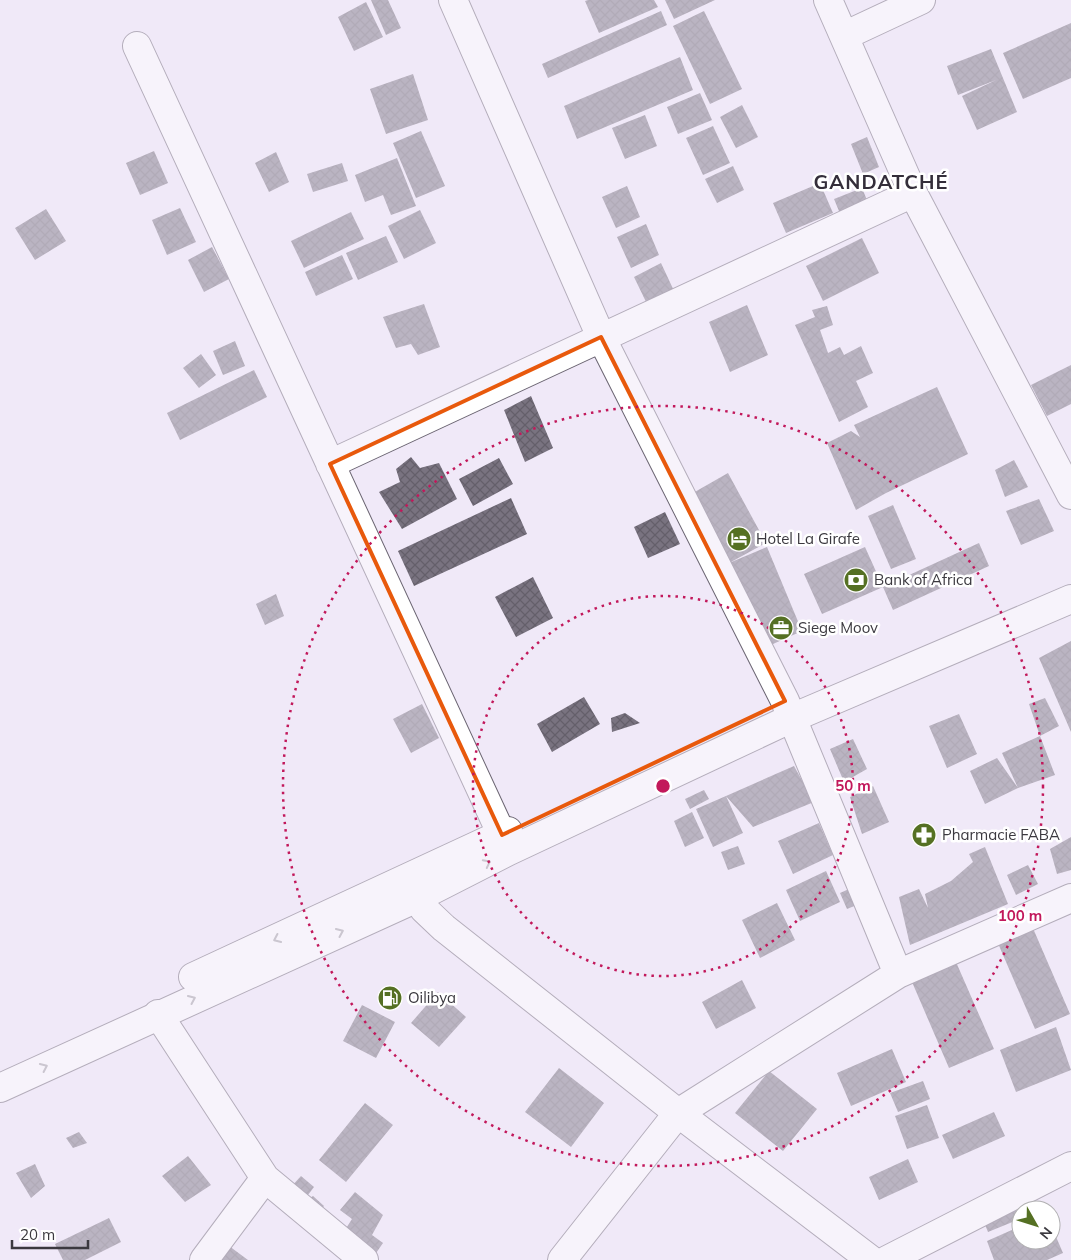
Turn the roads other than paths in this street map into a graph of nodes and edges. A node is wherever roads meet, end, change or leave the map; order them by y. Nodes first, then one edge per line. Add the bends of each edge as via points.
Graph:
1 (453, 0) edge
2 (828, 0) edge
3 (921, 0) edge
4 (844, 36) junction
5 (137, 46) dead end
6 (913, 193) junction
7 (601, 337) junction
8 (330, 464) junction
9 (1071, 495) edge
10 (1071, 580) edge
11 (1071, 599) edge
12 (788, 710) junction
13 (502, 834) junction
14 (411, 889) junction
15 (1071, 898) edge
16 (898, 974) junction
17 (158, 1014) junction
18 (0, 1066) edge
19 (0, 1088) edge
20 (678, 1113) junction
21 (1071, 1166) edge
22 (265, 1178) junction
23 (204, 1260) edge
24 (364, 1260) edge
25 (562, 1260) edge
26 (871, 1260) edge
27 (887, 1260) edge

1 - 7 street
2 - 4 street
3 - 4 street
4 - 6 street
5 - 8 street
6 - 7 street
6 - 9 street
7 - 8 street
7 - 12 street
8 - 13 street
10 - 12 street
11 - 12 street
12 - 13 street
14 -> 12 street via 509,852
12 - 16 street
13 - 14 street
17 -> 14 street
14 -> 18 street
14 - 20 street via 424,909 444,928
15 - 16 street
16 - 20 street
19 -> 17 street
17 - 22 street
20 - 25 street
20 - 26 street
21 - 27 street
22 - 23 street
22 - 24 street

